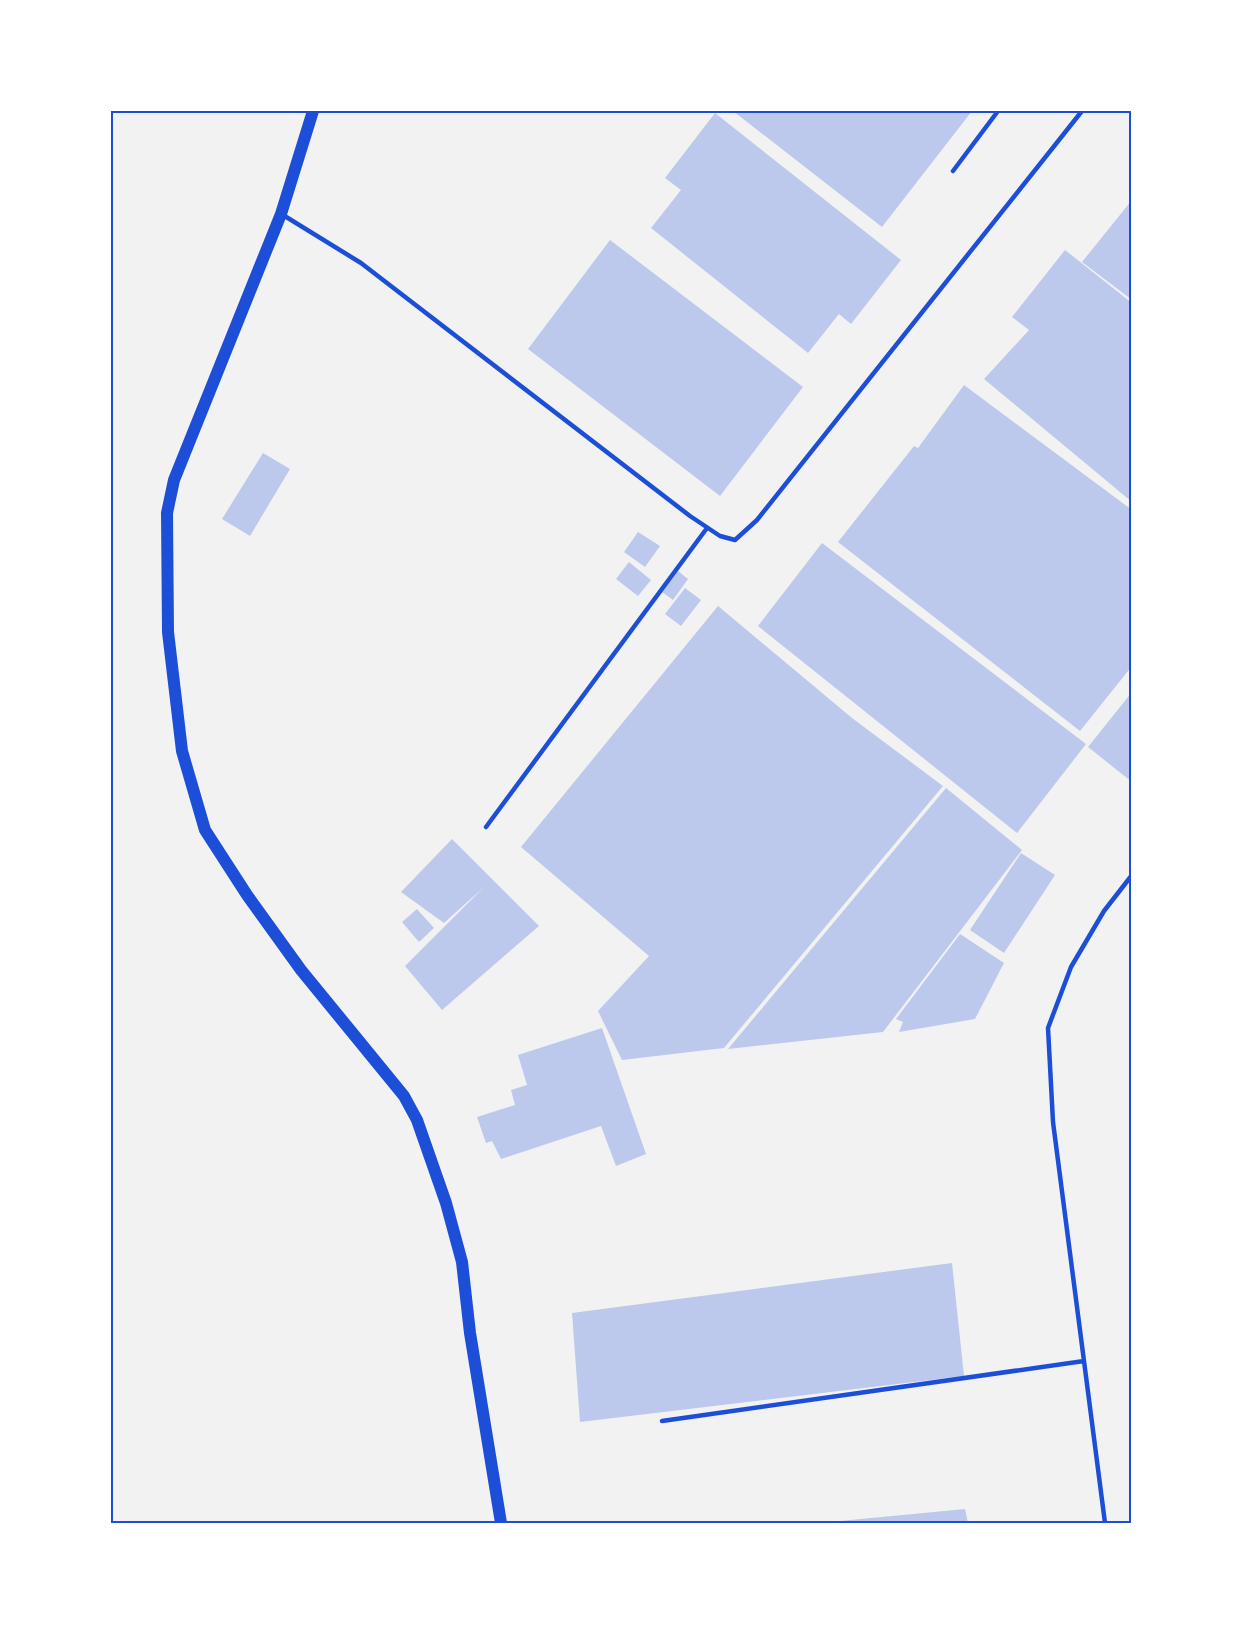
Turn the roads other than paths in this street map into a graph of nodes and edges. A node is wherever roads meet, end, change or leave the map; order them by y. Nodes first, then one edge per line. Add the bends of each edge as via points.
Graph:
1 (313, 111) edge
2 (998, 111) edge
3 (1082, 111) edge
4 (953, 171) dead end
5 (281, 214) junction
6 (707, 528) junction
7 (486, 827) dead end
8 (1132, 875) edge
9 (1132, 1033) edge
10 (1132, 1097) edge
11 (1084, 1361) junction
12 (662, 1421) dead end
13 (501, 1523) edge
14 (1105, 1523) edge

1 - 5 main road
2 - 4 lane
3 - 6 lane via 758,520 735,540
5 - 6 lane via 361,263
5 - 13 main road via 186,448 167,513 168,632 182,751 205,830 301,970 404,1096 417,1120 462,1262
6 - 7 lane
8 - 11 lane via 1104,911 1071,967 1048,1028 1053,1122
9 - 10 lane
11 - 12 lane
11 - 14 lane

